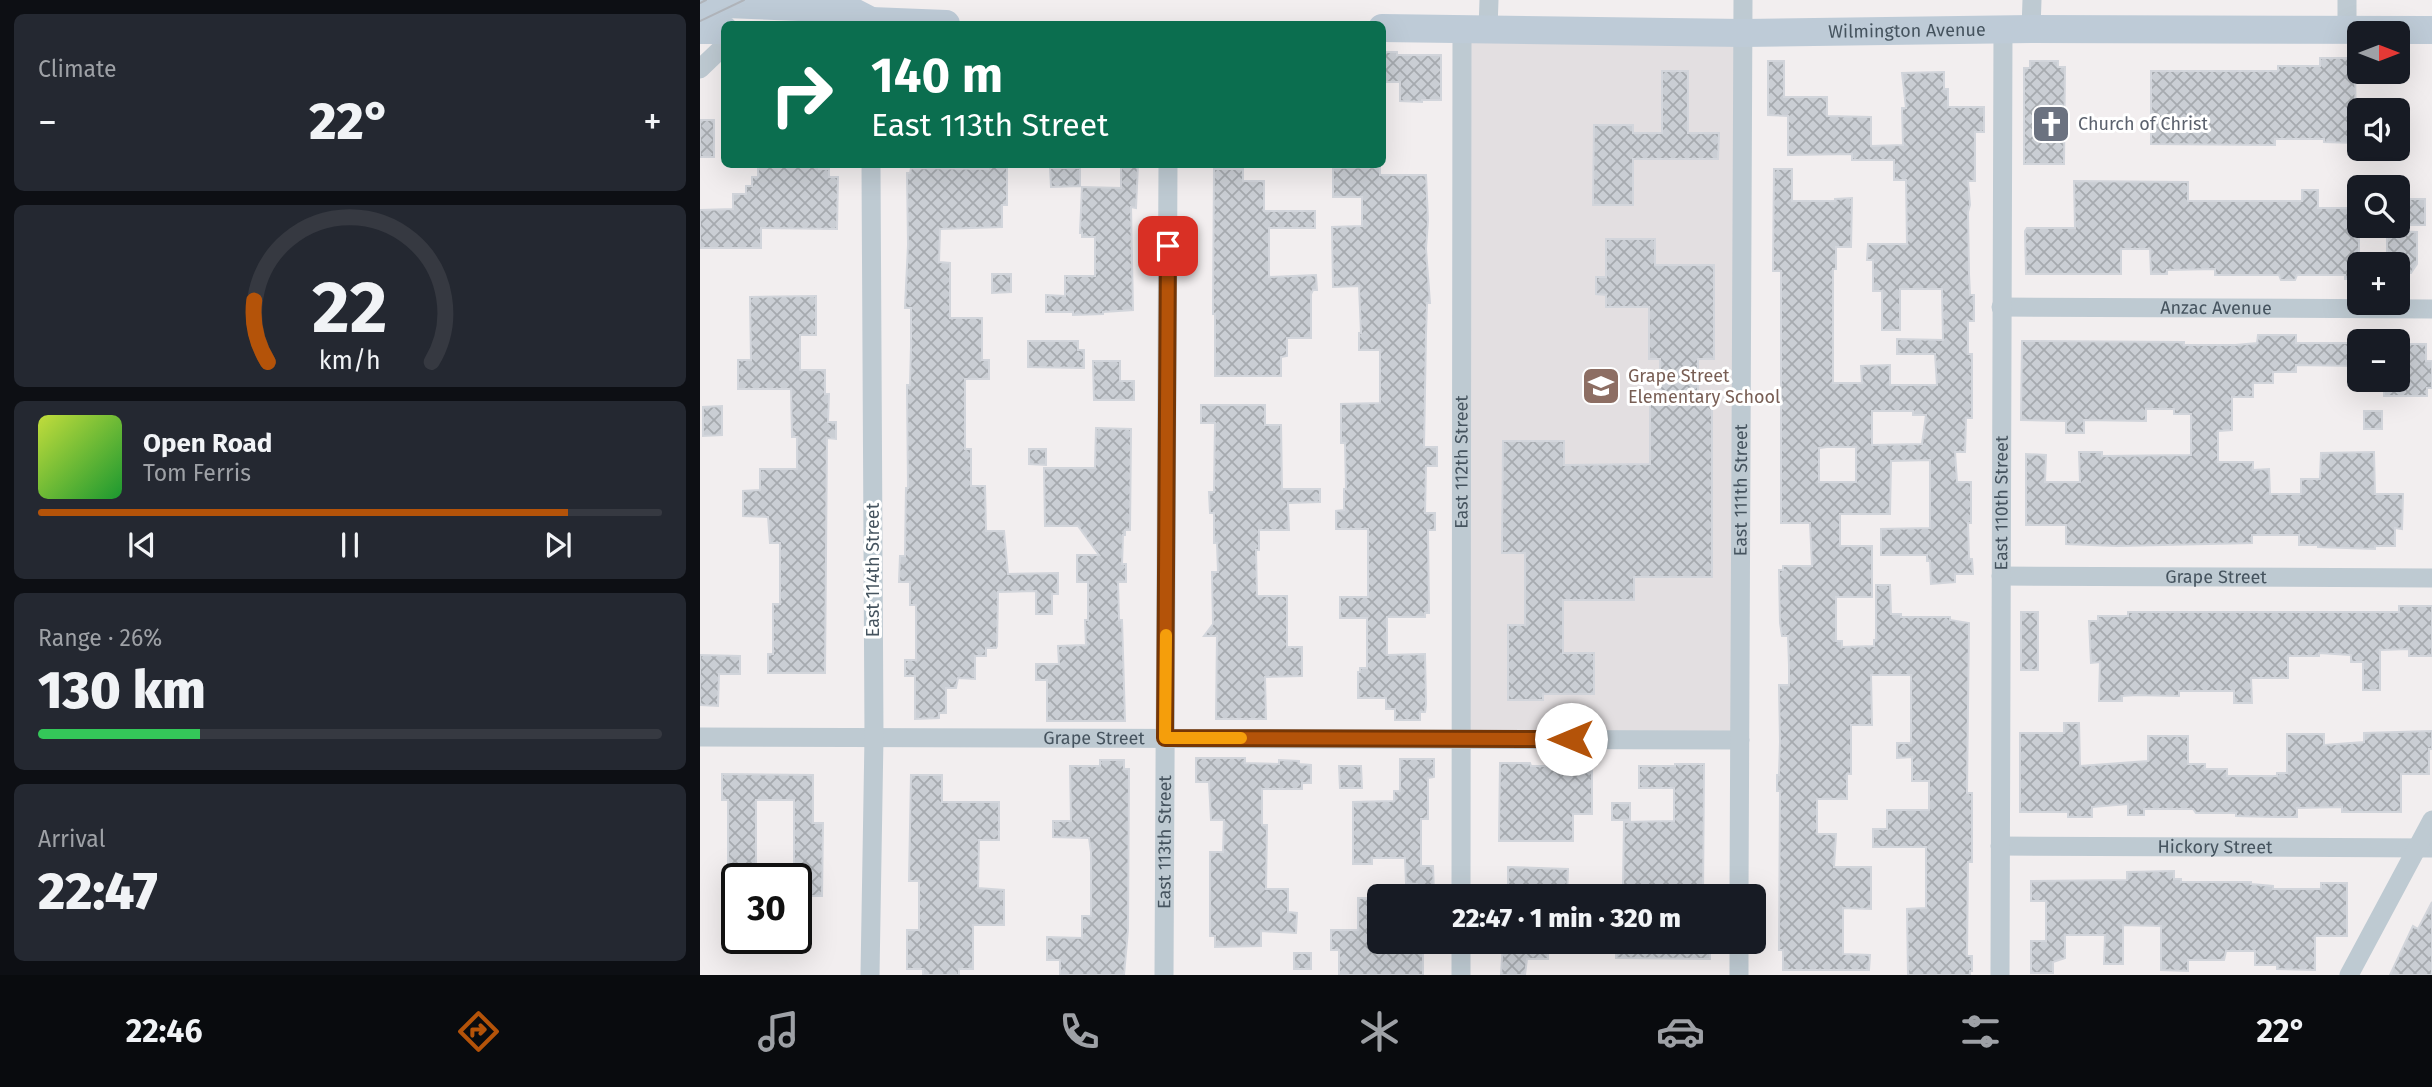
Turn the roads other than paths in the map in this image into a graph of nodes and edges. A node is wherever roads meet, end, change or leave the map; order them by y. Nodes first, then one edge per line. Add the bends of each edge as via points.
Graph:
1 (1489, 0) edge
2 (1743, 0) edge
3 (2032, 0) edge
4 (2347, 0) edge
5 (700, 2) edge
6 (862, 20) edge
7 (759, 21) edge
8 (883, 21) edge
9 (2347, 21) edge
10 (1386, 28) edge
11 (1475, 29) junction
12 (2032, 29) junction
13 (700, 30) edge
14 (721, 30) edge
15 (2003, 30) junction
16 (2347, 30) edge
17 (2410, 30) edge
18 (2432, 30) edge
19 (1743, 33) junction
20 (721, 49) edge
21 (700, 69) edge
22 (872, 168) edge
23 (1168, 168) edge
24 (2001, 307) junction
25 (2432, 309) edge
26 (2001, 576) junction
27 (2432, 578) edge
28 (700, 737) edge
29 (874, 737) junction
30 (1165, 738) junction
31 (1462, 739) junction
32 (1740, 740) junction
33 (2432, 820) edge
34 (2000, 845) junction
35 (2425, 848) edge
36 (1461, 884) edge
37 (1739, 884) edge
38 (1461, 954) edge
39 (1739, 954) edge
40 (870, 975) edge
41 (1164, 975) edge
42 (1461, 975) edge
43 (1739, 975) edge
44 (2000, 975) edge
45 (2349, 975) edge

1 - 11 street, East 112th Street
2 - 19 street, East 111th Street
3 - 12 street
4 - 9 street
5 - 6 main road
6 - 7 main road
6 - 8 main road
10 - 11 main road, Wilmington Avenue
11 - 19 main road, Wilmington Avenue
11 - 31 street, East 112th Street
12 - 15 main road, Wilmington Avenue
12 - 16 main road, Wilmington Avenue
13 - 14 main road
15 - 19 main road, Wilmington Avenue
15 - 24 street, East 110th Street
17 - 18 main road, Wilmington Avenue
19 - 32 street, East 111th Street
20 - 21 street
22 - 29 street, East 114th Street
23 - 30 street, East 113th Street
24 - 25 street, Anzac Avenue
24 - 26 street, East 110th Street
26 - 27 street, Grape Street
26 - 34 street, East 110th Street
28 - 29 street, Grape Street
29 - 30 street, Grape Street
29 - 40 street, East 114th Street
30 - 31 street, Grape Street
30 - 41 street, East 113th Street
31 - 32 street, Grape Street
31 - 36 street, East 112th Street
32 - 37 street, East 111th Street
33 - 35 street
34 - 35 street, Hickory Street
34 - 44 street, East 110th Street
35 - 45 street
38 - 42 street
39 - 43 street

